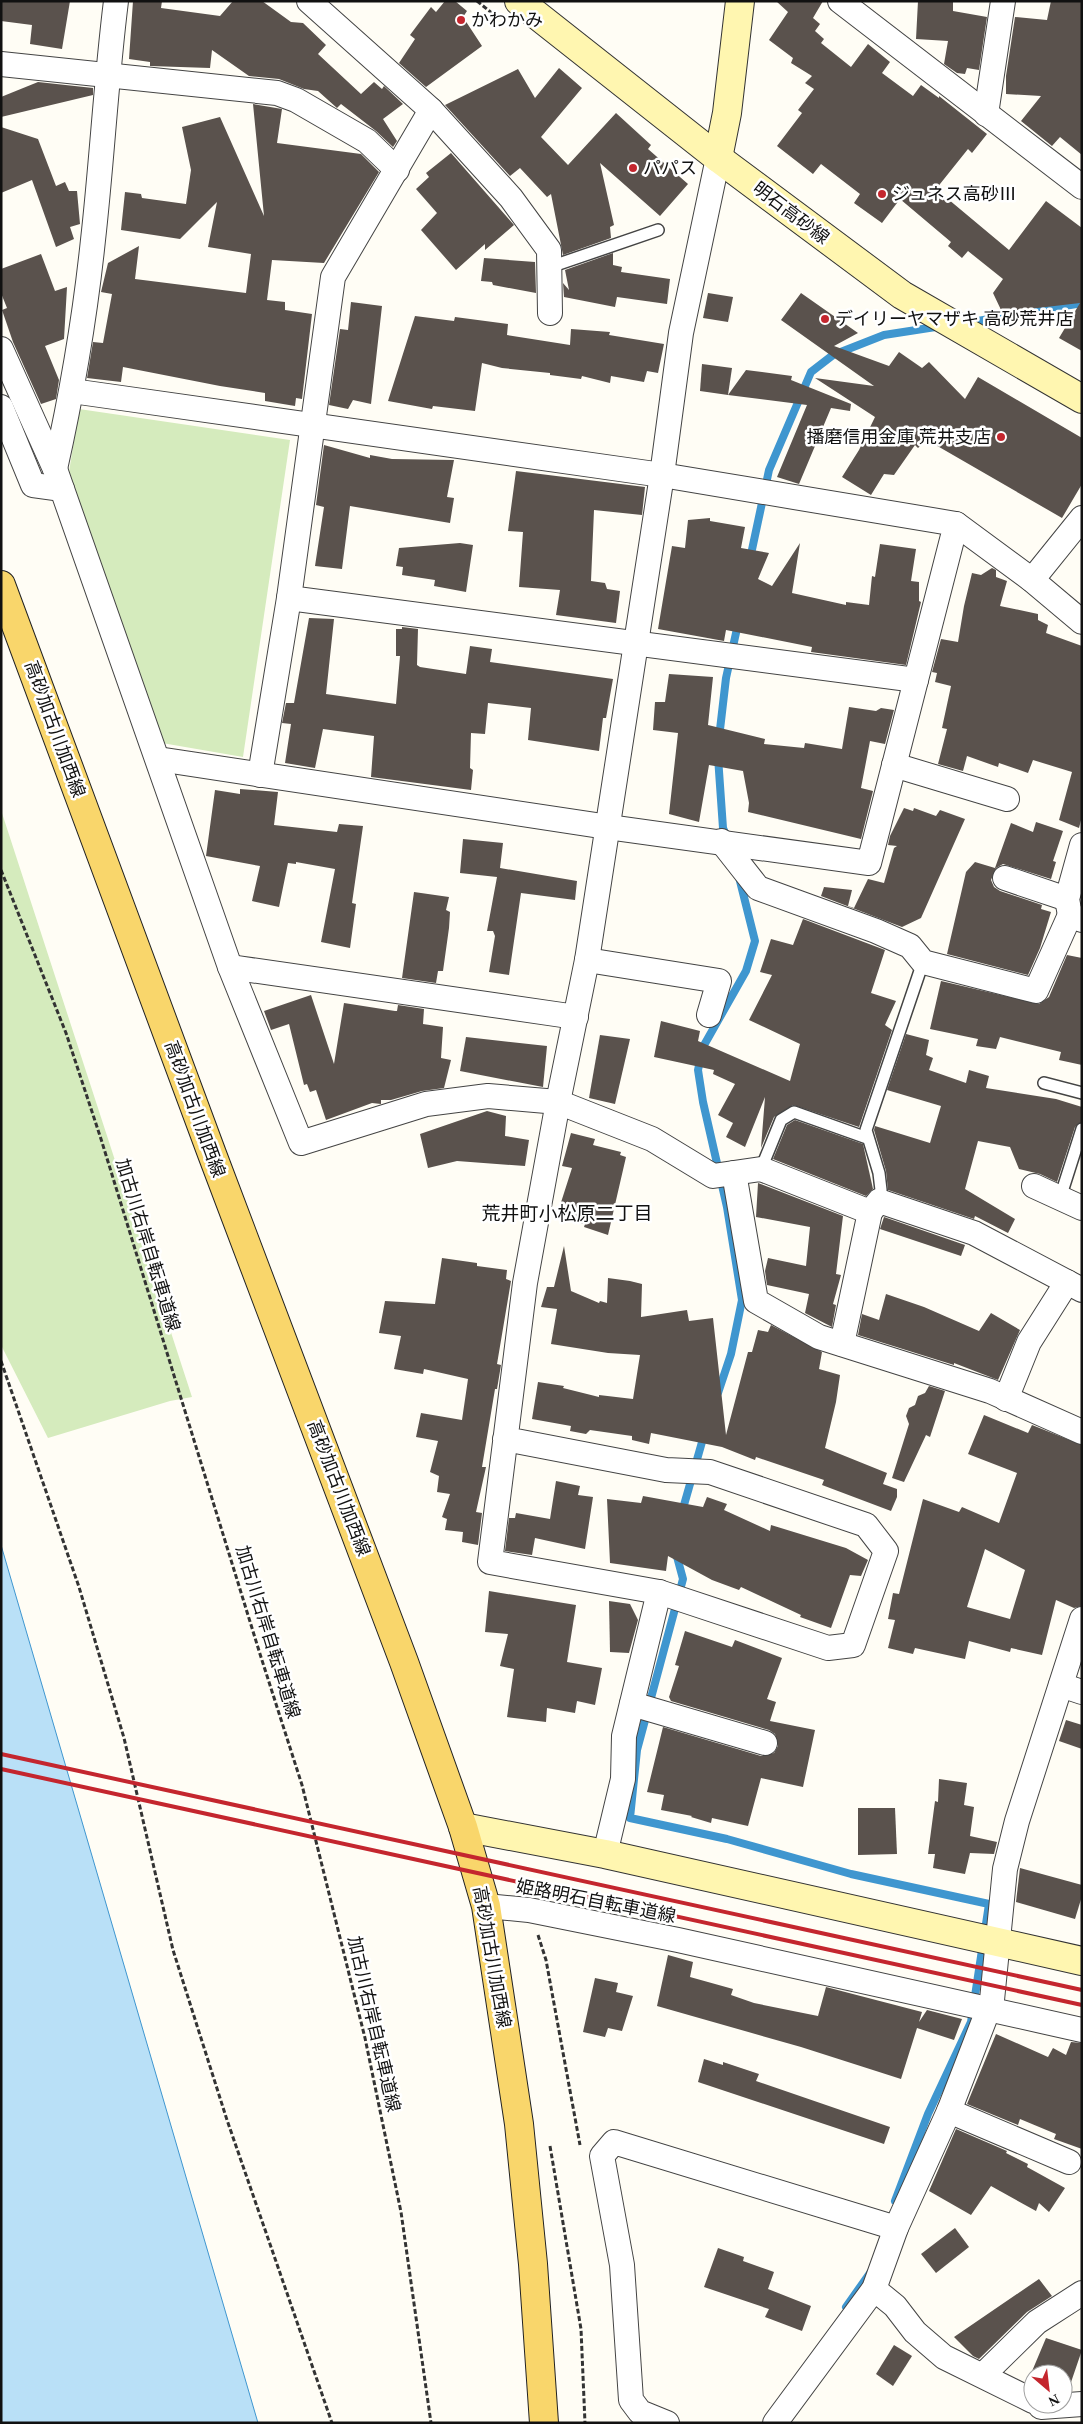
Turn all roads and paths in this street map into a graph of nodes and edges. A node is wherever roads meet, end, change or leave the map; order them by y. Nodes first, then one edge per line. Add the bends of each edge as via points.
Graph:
1 (116, 1) edge
2 (309, 1) edge
3 (519, 1) edge
4 (740, 1) edge
5 (840, 1) edge
6 (1003, 1) edge
7 (1, 64) edge
8 (107, 76) junction
9 (430, 110) junction
10 (986, 114) junction
11 (718, 158) junction
12 (397, 170) junction
13 (1082, 187) edge
14 (658, 230) dead end
15 (550, 267) junction
16 (550, 312) dead end
17 (1, 349) edge
18 (72, 391) junction
19 (1082, 399) edge
20 (1, 407) edge
21 (312, 426) junction
22 (662, 475) junction
23 (58, 479) junction
24 (1082, 518) edge
25 (956, 524) junction
26 (1032, 580) junction
27 (1, 585) edge
28 (288, 598) junction
29 (1082, 622) edge
30 (634, 642) junction
31 (916, 680) junction
32 (158, 759) junction
33 (894, 765) junction
34 (260, 775) junction
35 (1007, 800) dead end
36 (608, 827) junction
37 (721, 841) junction
38 (1082, 845) edge
39 (1, 870) edge
40 (1005, 878) dead end
41 (1073, 912) edge
42 (587, 960) junction
43 (923, 962) junction
44 (230, 967) junction
45 (709, 1015) dead end
46 (576, 1017) junction
47 (1044, 1083) dead end
48 (1082, 1093) edge
49 (558, 1102) junction
50 (1082, 1129) edge
51 (867, 1138) junction
52 (761, 1169) junction
53 (734, 1173) junction
54 (1034, 1186) dead end
55 (1060, 1198) junction
56 (875, 1207) junction
57 (1082, 1208) edge
58 (1074, 1286) edge
59 (842, 1344) junction
60 (1, 1361) edge
61 (1006, 1398) junction
62 (1082, 1432) edge
63 (505, 1439) junction
64 (659, 1592) junction
65 (1081, 1626) edge
66 (1071, 1689) edge
67 (632, 1704) junction
68 (765, 1743) dead end
69 (463, 1827) junction
70 (605, 1854) junction
71 (486, 1906) junction
72 (999, 1943) junction
73 (1082, 1961) edge
74 (989, 2008) junction
75 (1082, 2030) edge
76 (949, 2111) junction
77 (549, 2143) dead end
78 (1069, 2162) dead end
79 (896, 2228) junction
80 (874, 2289) junction
81 (1074, 2291) edge
82 (983, 2375) junction
83 (1023, 2400) edge
84 (332, 2423) edge
85 (431, 2423) edge
86 (544, 2423) edge
87 (585, 2423) edge
88 (667, 2423) edge
89 (775, 2423) edge

1 - 8 street
2 - 9 street
3 - 11 street, 明石高砂線
4 - 11 street via 727,113
5 - 10 street
6 - 10 street
7 - 8 street
8 - 12 street via 277,93 296,100 367,141
8 - 18 street via 93,241
9 - 12 street
9 - 15 street via 510,198 549,250
10 - 13 street
11 - 19 street, 明石高砂線 via 902,295
11 - 22 street via 681,333
12 - 21 street via 333,277
14 - 15 lane
15 - 16 street
17 - 23 street
18 - 21 street
18 - 23 street
20 - 23 street via 33,485
21 - 22 street
21 - 28 street
22 - 25 street
22 - 30 street
23 - 32 street
24 - 26 street
25 - 26 street
25 - 31 street
26 - 29 street
27 - 69 main road, 高砂加古川加西線
28 - 30 street
28 - 34 street
30 - 31 street
30 - 36 street
31 - 33 street
32 - 34 street
32 - 44 street
33 - 35 street
33 - 37 street via 868,863
34 - 36 street
36 - 37 street
36 - 42 street
37 - 43 street via 758,888 910,946
38 - 41 street
39 - 85 path, 加古川右岸自転車道線 via 66,1033 98,1130 302,1785 365,2038 401,2212
40 - 41 street
41 - 43 street via 1036,991
42 - 45 street via 719,981
42 - 46 street
43 - 51 lane via 871,1111
44 - 46 street
44 - 49 street via 301,1143 426,1104 488,1096
46 - 49 street
47 - 48 lane
49 - 53 street via 652,1139 713,1176
49 - 63 street via 525,1283
50 - 55 lane
51 - 52 lane via 794,1112 781,1120
51 - 56 lane via 881,1190
52 - 53 street
52 - 56 street
53 - 59 street via 756,1301 819,1337
54 - 55 street
55 - 57 street
56 - 58 street via 974,1232
56 - 59 street
58 - 61 street via 1029,1342
59 - 61 street
60 - 84 path via 79,1587 124,1738 173,1950 226,2120
61 - 62 street
63 - 64 street via 490,1562
63 - 64 street via 666,1470 710,1472 866,1525 886,1551 853,1645 828,1648
64 - 67 street
65 - 66 street
66 - 72 street via 1017,1821 1005,1869
67 - 68 street
67 - 70 street via 624,1736 623,1779
69 - 70 street
69 - 71 main road, 高砂加古川加西線
70 - 72 street
71 - 74 street via 539,1912
71 - 86 main road, 高砂加古川加西線 via 519,2124
72 - 73 street
72 - 74 street
74 - 75 street
74 - 76 street
76 - 78 street
76 - 79 street
77 - 87 path via 581,2329
79 - 80 street
79 - 88 street via 614,2142 602,2156 622,2265 631,2400 640,2412
80 - 82 street via 944,2357
80 - 89 street
81 - 82 street
82 - 83 street

